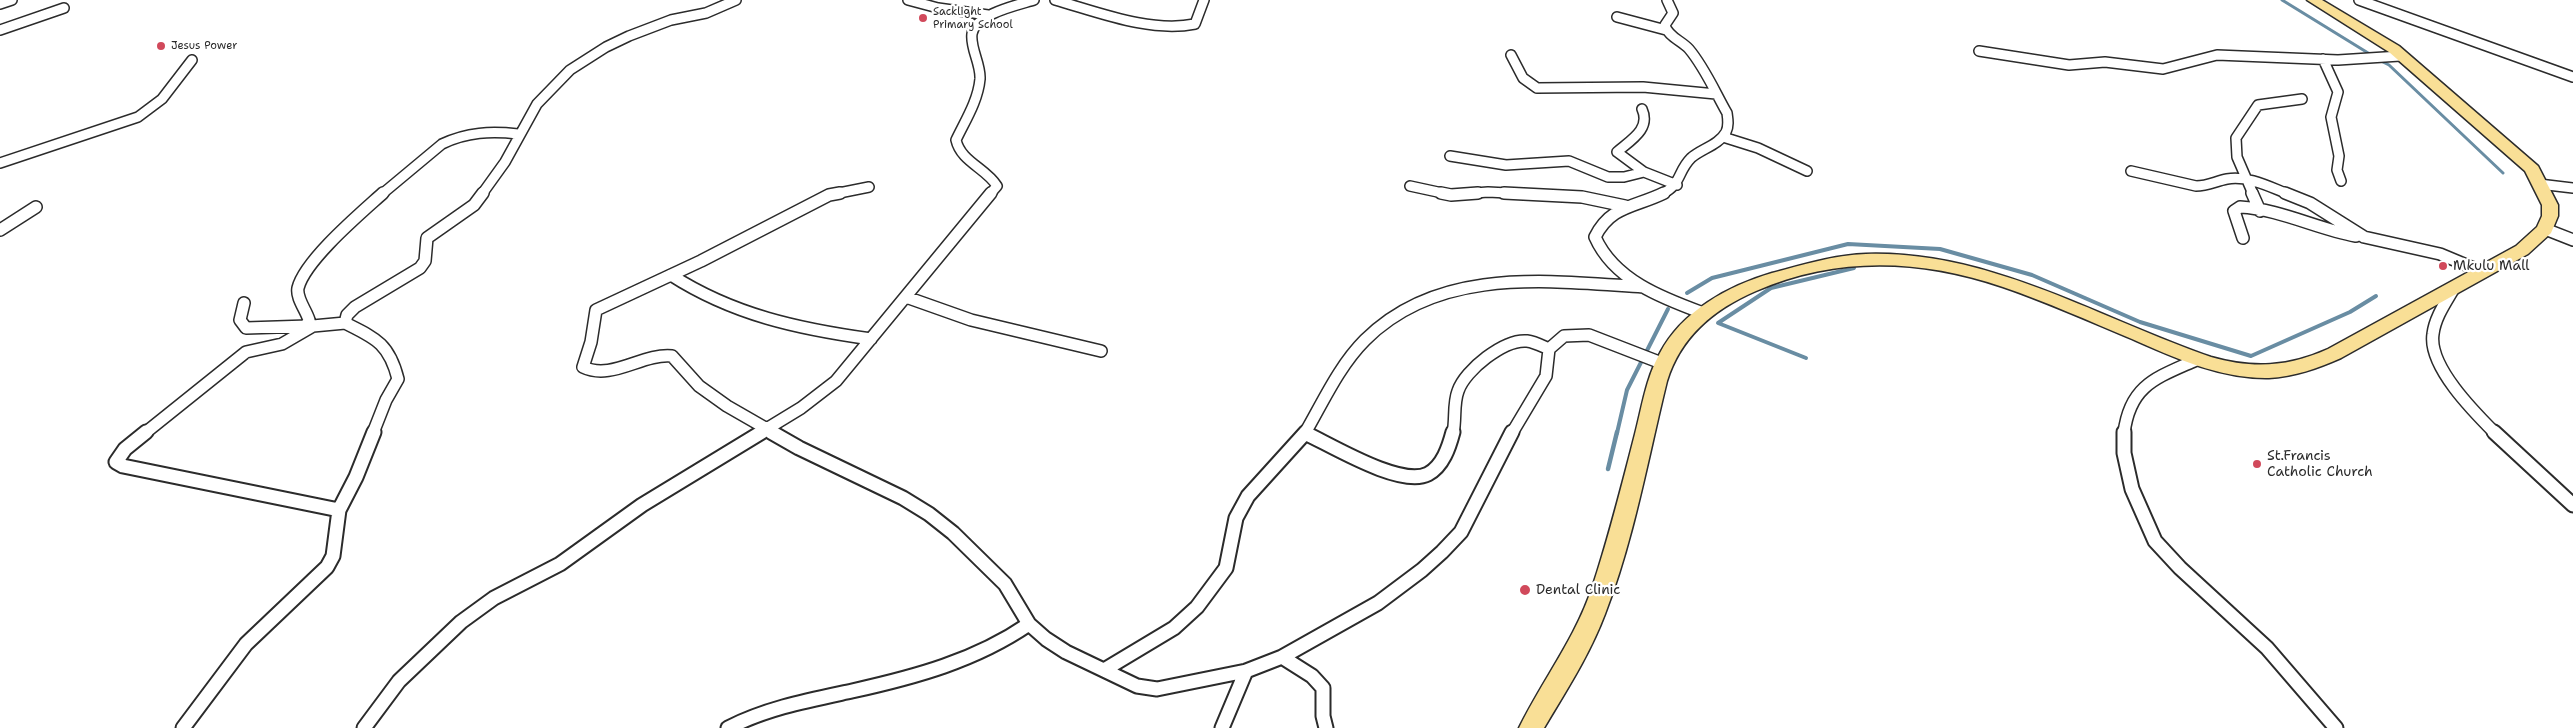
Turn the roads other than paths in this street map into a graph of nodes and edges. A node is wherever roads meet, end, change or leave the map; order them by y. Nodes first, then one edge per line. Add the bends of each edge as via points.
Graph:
1 (12, 0) edge
2 (736, 0) edge
3 (908, 0) edge
4 (1034, 0) edge
5 (1055, 0) edge
6 (1204, 0) edge
7 (1668, 0) edge
8 (2313, 0) edge
9 (2359, 0) edge
10 (0, 4) edge
11 (64, 8) dead end
12 (988, 15) junction
13 (1616, 17) dead end
14 (0, 30) edge
15 (1666, 30) junction
16 (1979, 51) dead end
17 (1511, 55) dead end
18 (2400, 56) junction
19 (2323, 59) junction
20 (192, 60) dead end
21 (2573, 77) edge
22 (1716, 94) junction
23 (2302, 99) dead end
24 (1642, 109) dead end
25 (518, 134) junction
26 (1723, 137) junction
27 (1450, 156) dead end
28 (0, 163) edge
29 (1807, 170) dead end
30 (2131, 170) dead end
31 (1644, 172) junction
32 (2246, 180) junction
33 (2341, 181) dead end
34 (2539, 184) junction
35 (1677, 185) junction
36 (1410, 186) dead end
37 (870, 187) dead end
38 (2573, 188) edge
39 (1625, 206) junction
40 (36, 207) dead end
41 (2260, 211) junction
42 (2545, 229) junction
43 (0, 230) edge
44 (2364, 237) junction
45 (2243, 238) dead end
46 (2573, 240) edge
47 (2483, 272) junction
48 (671, 275) junction
49 (1643, 287) junction
50 (2454, 288) junction
51 (906, 297) junction
52 (244, 303) dead end
53 (1703, 313) junction
54 (345, 323) junction
55 (309, 326) junction
56 (871, 339) junction
57 (1549, 349) junction
58 (1101, 351) dead end
59 (2196, 360) junction
60 (1664, 364) junction
61 (767, 429) junction
62 (1305, 432) junction
63 (2573, 505) edge
64 (339, 510) junction
65 (1029, 624) junction
66 (1282, 657) junction
67 (1104, 670) junction
68 (1246, 671) junction
69 (183, 728) edge
70 (364, 728) edge
71 (728, 728) edge
72 (1222, 728) edge
73 (1326, 728) edge
74 (1531, 728) edge
75 (2336, 728) edge

1 - 10 street
2 - 25 street via 706,13 671,20 629,36 582,61 545,95
3 - 12 street
4 - 12 street
5 - 6 street via 1155,24 1185,27 1195,24
7 - 15 street via 1673,13
8 - 18 main road via 2370,33
9 - 21 street
11 - 14 street
12 - 51 street via 975,26 972,34 979,87 956,146 994,179 997,186 990,199
13 - 15 street
15 - 22 street via 1696,58
16 - 19 street via 2069,66 2105,62 2163,69 2217,55
17 - 22 street via 1523,78 1537,88 1643,88
18 - 19 street
18 - 34 main road via 2415,65 2499,138 2532,169
19 - 33 street via 2338,92 2330,117 2339,156 2336,170
20 - 28 street via 152,110
22 - 26 street via 1730,122
23 - 32 street via 2256,107 2236,138 2237,158
24 - 31 street via 1645,114 1643,128 1617,152
25 - 54 street via 505,162 474,205 426,238 425,261 420,268 355,307 346,315
25 - 55 street via 480,131 453,138 382,194 308,266 298,288 298,296 307,312
26 - 29 street via 1758,148
26 - 35 street via 1685,165
27 - 31 street via 1506,166 1569,162 1608,177
30 - 32 street via 2196,186 2226,179
31 - 35 street
32 - 41 street
32 - 44 street via 2310,203
34 - 38 street
34 - 42 main road via 2550,206
35 - 39 street via 1662,194
36 - 39 street via 1451,195 1488,192 1582,196
37 - 48 street via 829,195
39 - 49 street via 1606,221 1595,237 1602,252
40 - 43 street
41 - 44 street via 2333,232
41 - 45 street via 2244,207 2234,211
42 - 46 street
42 - 47 main road via 2522,250
44 - 47 street via 2440,254
47 - 50 main road
48 - 56 street via 703,295 774,324
48 - 61 street via 594,312 591,342 583,367 598,371 669,355 699,386
49 - 53 street
49 - 62 street via 1532,280 1465,288 1415,305 1383,324 1364,341 1347,362
50 - 59 main road via 2338,353 2302,368 2270,372 2236,370
50 - 63 street via 2432,337 2436,359 2468,404
51 - 56 street
51 - 58 street via 972,320
52 - 55 street via 240,320 246,328
53 - 59 main road via 1728,296 1767,280 1834,263 1898,259 1939,264 1996,279
53 - 60 main road via 1671,348
54 - 55 street
54 - 64 street via 368,332 379,342 397,371 398,379
55 - 64 street via 282,344 246,352 125,449 116,462 122,466
56 - 61 street via 836,381
57 - 60 street via 1564,336 1588,335
57 - 62 street via 1526,340 1517,342 1484,360 1465,376 1457,392 1455,425 1446,450 1431,473 1422,477 1411,478 1394,473
57 - 66 street via 1546,376 1523,411 1461,532 1448,547 1369,608
59 - 75 street via 2142,388 2135,399 2124,435 2128,479 2156,542 2266,647
60 - 74 main road via 1601,593 1583,639
61 - 65 street via 930,514 1005,584
61 - 70 street via 642,505 560,564 494,598 461,622 399,681
62 - 67 street via 1248,496 1236,518 1226,568 1197,608 1174,628
64 - 69 street via 328,567 246,644
65 - 67 street via 1059,648
65 - 71 street via 1009,640 944,665 886,684 775,708
66 - 68 street
66 - 73 street via 1312,676 1323,688
67 - 68 street via 1137,686 1157,689
68 - 72 street

